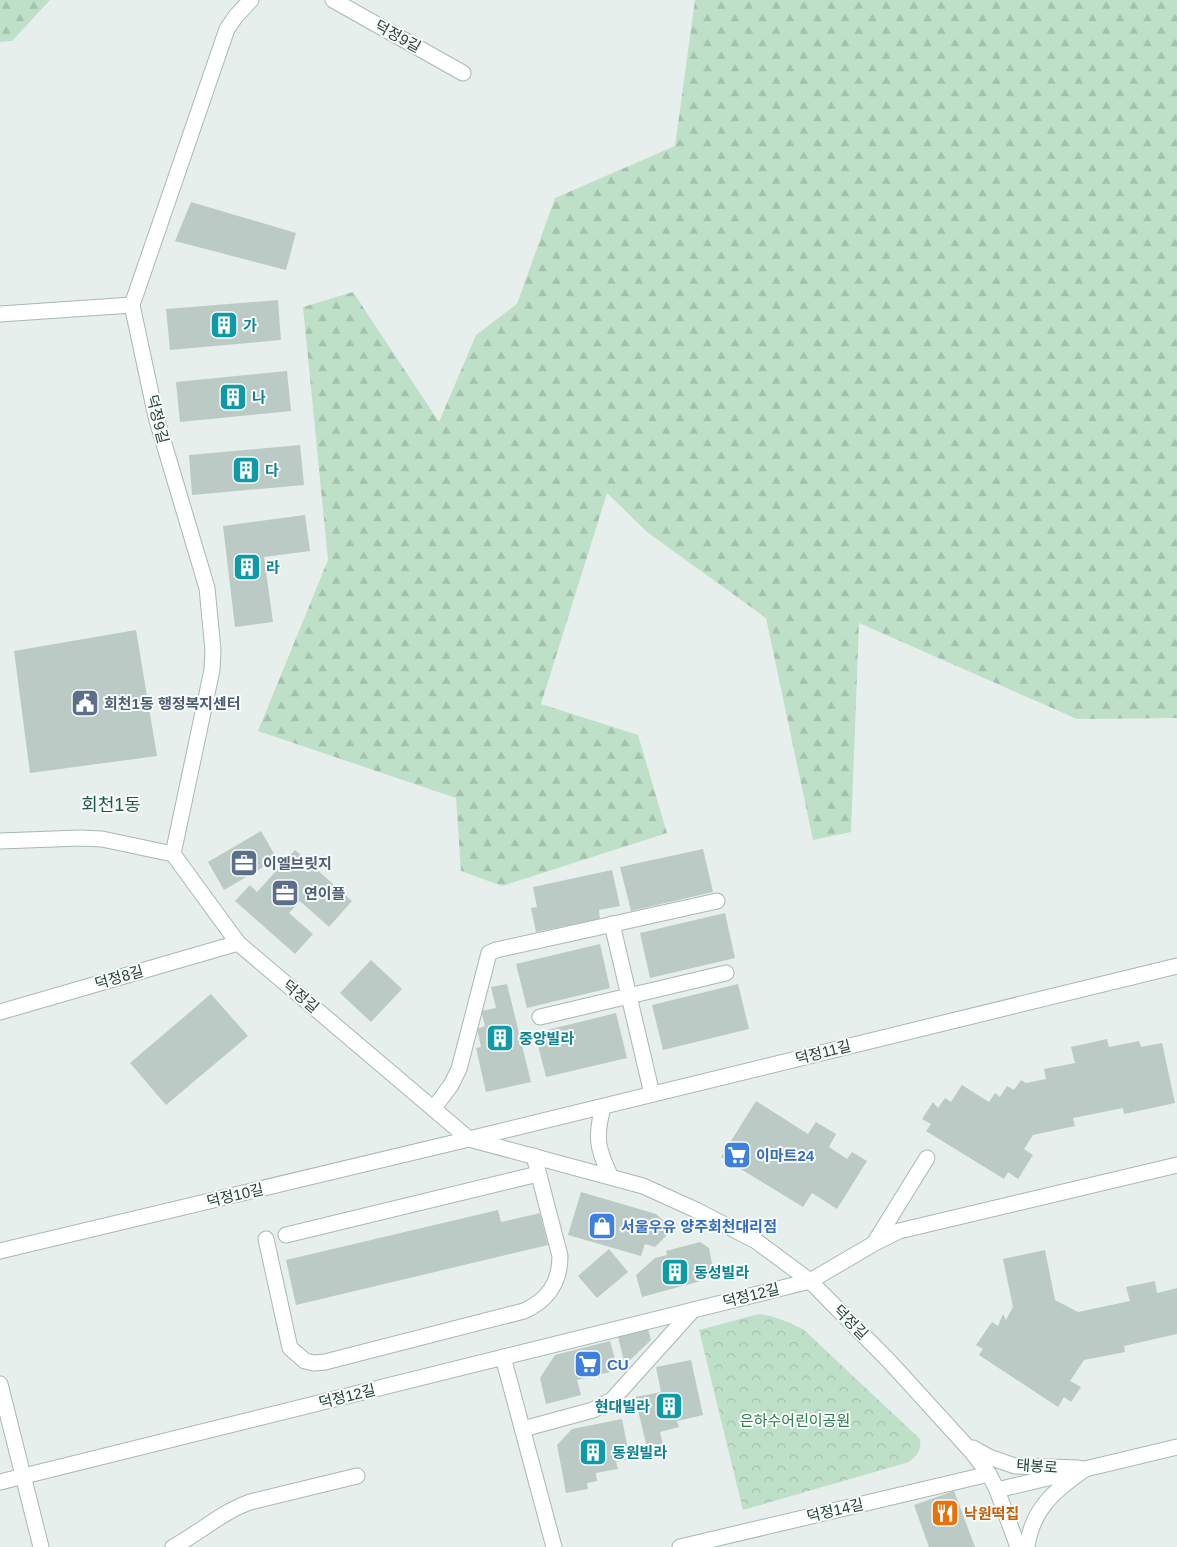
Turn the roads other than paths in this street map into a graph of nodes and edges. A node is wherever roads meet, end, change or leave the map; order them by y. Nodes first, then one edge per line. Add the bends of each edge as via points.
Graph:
1 (251, 0) edge
2 (333, 0) edge
3 (463, 73) dead end
4 (132, 306) junction
5 (0, 314) edge
6 (0, 841) edge
7 (173, 854) junction
8 (717, 901) dead end
9 (612, 924) junction
10 (238, 943) junction
11 (1177, 966) edge
12 (726, 973) dead end
13 (629, 996) junction
14 (0, 1012) edge
15 (540, 1017) dead end
16 (652, 1094) junction
17 (602, 1107) junction
18 (434, 1108) junction
19 (469, 1139) junction
20 (534, 1156) junction
21 (927, 1158) dead end
22 (1177, 1165) edge
23 (538, 1174) junction
24 (611, 1177) junction
25 (286, 1235) dead end
26 (266, 1239) dead end
27 (875, 1242) junction
28 (0, 1251) edge
29 (810, 1281) junction
30 (693, 1310) junction
31 (503, 1358) junction
32 (0, 1384) edge
33 (523, 1429) junction
34 (964, 1443) junction
35 (1177, 1447) edge
36 (1085, 1469) junction
37 (989, 1474) junction
38 (357, 1476) dead end
39 (23, 1477) junction
40 (0, 1482) edge
41 (997, 1490) junction
42 (41, 1547) edge
43 (172, 1547) edge
44 (554, 1547) edge
45 (680, 1547) edge
46 (1018, 1547) edge
47 (1026, 1547) edge

1 - 4 street via 227,29
2 - 3 street, 덕정9길
4 - 5 street
4 - 7 street, 덕정9길 via 156,416 207,588 211,623 212,670
6 - 7 street via 102,839
7 - 10 street, 덕정길
8 - 9 street
9 - 13 street
9 - 18 street via 489,953 459,1069
10 - 14 street, 덕정8길
10 - 18 street, 덕정길
11 - 16 street, 덕정11길
12 - 13 street
13 - 15 street
13 - 16 street
16 - 17 street, 덕정11길
17 - 19 street, 덕정11길
17 - 24 street via 597,1138
18 - 19 street, 덕정길
19 - 20 street, 덕정길
19 - 28 street, 덕정10길
20 - 23 street
20 - 24 street, 덕정길
21 - 27 street
22 - 27 street, 덕정12길 via 918,1226
23 - 25 street
23 - 26 street via 560,1256 556,1283 548,1296 524,1311 325,1362 305,1361 290,1348
24 - 29 street, 덕정길 via 643,1186 696,1210 756,1242
27 - 29 street, 덕정12길
29 - 30 street, 덕정12길
29 - 34 street, 덕정길
30 - 31 street, 덕정12길
30 - 33 street via 612,1400 593,1410
31 - 33 street
31 - 39 street, 덕정12길
32 - 39 street
33 - 44 street
34 - 36 street, 태봉로 via 1015,1466
34 - 37 street, 덕정길
35 - 36 street, 태봉로
36 - 41 street, 태봉로
36 - 47 street via 1042,1505
37 - 41 street, 덕정길
37 - 45 street, 덕정14길
38 - 43 street via 234,1508
39 - 40 street, 덕정12길
39 - 42 street
41 - 46 street, 덕정길

